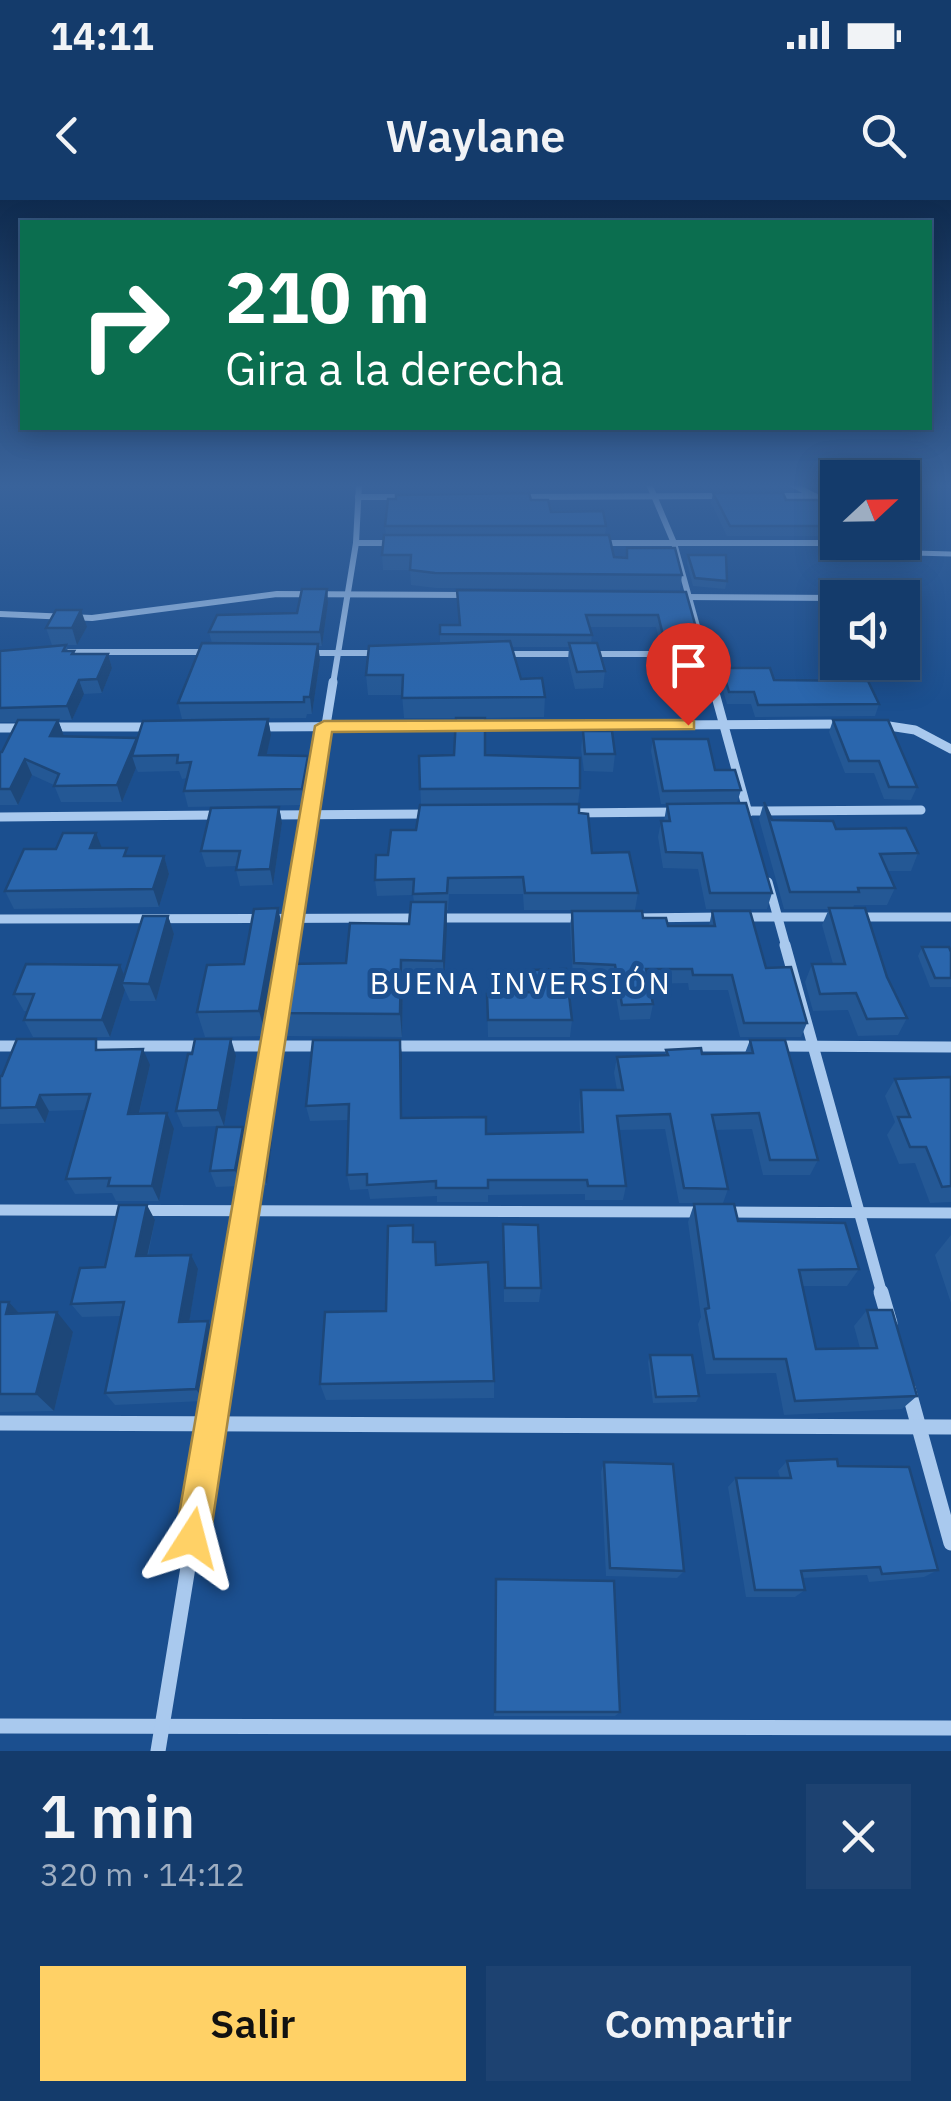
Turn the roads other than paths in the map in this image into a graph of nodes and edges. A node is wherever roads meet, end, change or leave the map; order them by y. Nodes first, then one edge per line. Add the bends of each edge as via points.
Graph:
1 (353, 556) edge
2 (678, 556) edge
3 (345, 594) junction
4 (478, 596) edge
5 (670, 597) edge
6 (689, 597) junction
7 (820, 598) edge
8 (0, 614) edge
9 (59, 652) edge
10 (217, 652) edge
11 (296, 653) edge
12 (335, 653) junction
13 (394, 653) edge
14 (491, 654) edge
15 (705, 654) junction
16 (724, 725) junction
17 (324, 726) junction
18 (171, 727) edge
19 (248, 727) edge
20 (0, 728) edge
21 (951, 749) edge
22 (921, 810) dead end
23 (688, 812) edge
24 (728, 812) edge
25 (748, 812) junction
26 (548, 813) edge
27 (309, 814) junction
28 (449, 814) edge
29 (232, 815) edge
30 (251, 815) edge
31 (0, 816) edge
32 (753, 829) edge
33 (763, 864) edge
34 (778, 917) junction
35 (951, 917) edge
36 (292, 918) junction
37 (603, 918) edge
38 (622, 918) edge
39 (0, 920) edge
40 (0, 1046) edge
41 (39, 1046) edge
42 (78, 1046) edge
43 (272, 1046) junction
44 (330, 1046) edge
45 (369, 1046) edge
46 (814, 1046) junction
47 (951, 1047) edge
48 (0, 1210) edge
49 (245, 1210) junction
50 (859, 1212) junction
51 (951, 1212) edge
52 (894, 1338) edge
53 (904, 1373) edge
54 (0, 1423) edge
55 (211, 1424) junction
56 (919, 1427) junction
57 (951, 1427) edge
58 (951, 1543) edge
59 (0, 1726) edge
60 (162, 1726) junction
61 (951, 1728) edge
62 (158, 1751) edge

1 - 3 street
2 - 6 street
3 - 4 street
3 - 8 street via 234,597 92,618
3 - 12 street
5 - 6 street
6 - 7 street
6 - 15 street
9 - 10 street
11 - 12 street
12 - 13 street
12 - 17 street
14 - 15 street
15 - 16 street
16 - 17 street
16 - 21 street via 899,724
16 - 25 street
17 - 19 street
17 - 27 street
18 - 20 street
22 - 25 street
23 - 26 street
24 - 25 street
25 - 32 street
27 - 28 street
27 - 30 street
27 - 36 street
29 - 31 street
33 - 34 street
34 - 35 street
34 - 38 street
34 - 46 street
36 - 37 street
36 - 39 street
36 - 43 street
40 - 41 street
42 - 43 street
43 - 44 street
43 - 49 street
45 - 46 street
46 - 47 street
46 - 50 street
48 - 49 street
49 - 50 street
49 - 55 street
50 - 51 street
50 - 52 street
53 - 56 street
54 - 55 street
55 - 56 street
55 - 60 street
56 - 57 street
56 - 58 street
59 - 60 street
60 - 61 street
60 - 62 street

